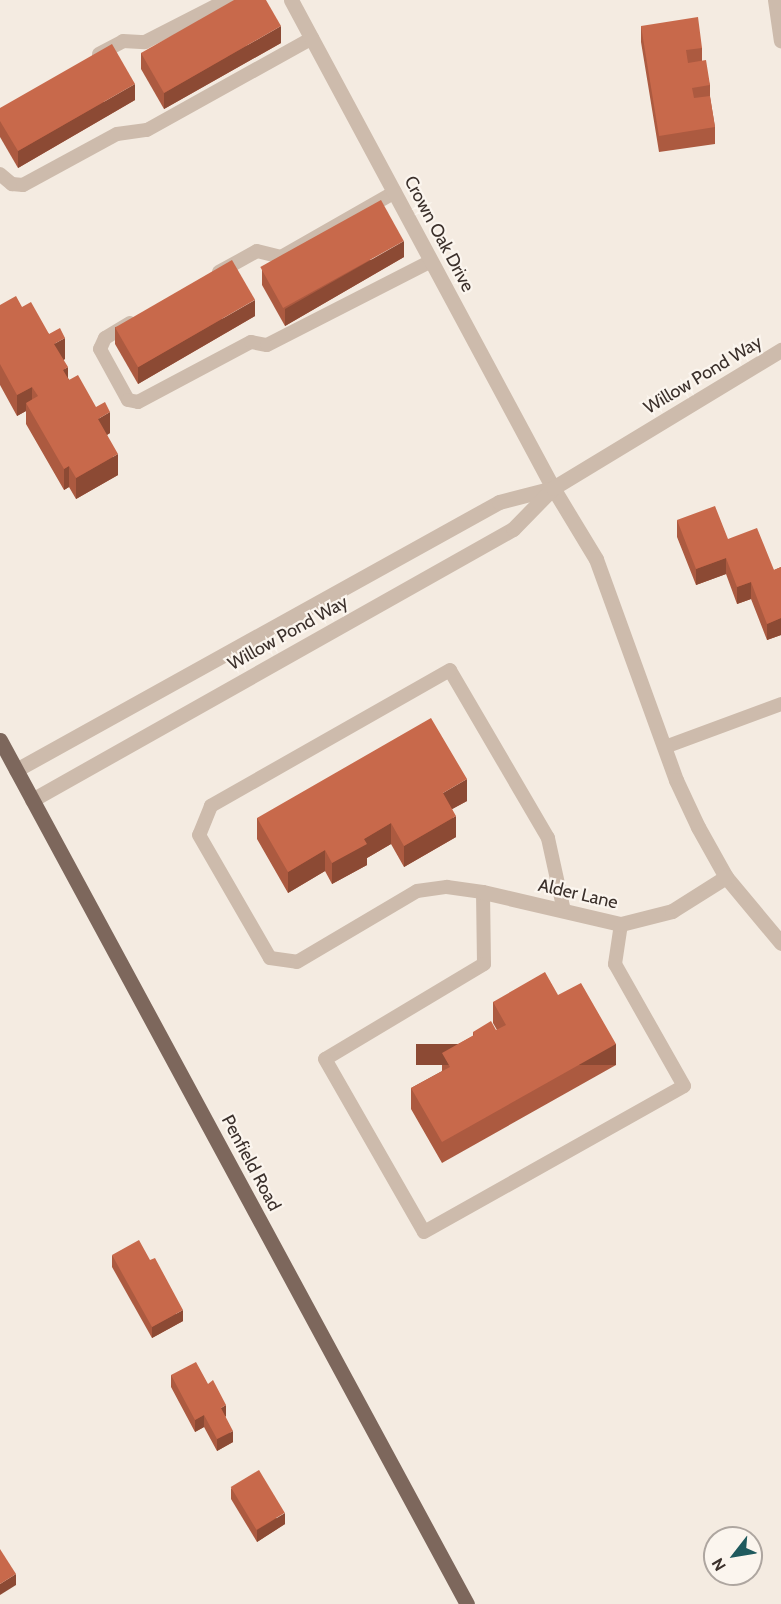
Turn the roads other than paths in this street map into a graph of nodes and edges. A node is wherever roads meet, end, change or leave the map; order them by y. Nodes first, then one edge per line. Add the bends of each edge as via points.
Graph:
1 (227, 0) edge
2 (291, 0) edge
3 (775, 0) edge
4 (312, 38) junction
5 (781, 41) edge
6 (82, 63) edge
7 (0, 174) edge
8 (395, 192) junction
9 (431, 261) junction
10 (206, 280) edge
11 (145, 315) edge
12 (781, 350) edge
13 (553, 488) junction
14 (781, 704) edge
15 (0, 740) edge
16 (665, 747) junction
17 (16, 770) junction
18 (32, 800) junction
19 (726, 877) junction
20 (483, 892) junction
21 (564, 911) junction
22 (621, 924) junction
23 (781, 943) edge
24 (467, 1604) edge

1 - 6 lane via 145,42 123,41
2 - 4 street, Crown Oak Drive
3 - 5 street
4 - 7 lane via 147,130 117,134 23,185 12,184
4 - 8 street, Crown Oak Drive
8 - 9 street, Crown Oak Drive
8 - 10 lane via 281,256 257,251
9 - 11 lane via 267,345 251,342 138,402 128,400 100,349 105,338
9 - 13 street, Crown Oak Drive
12 - 13 street, Willow Pond Way
13 - 16 street via 596,559
13 - 17 street, Willow Pond Way via 499,502
13 - 18 street, Willow Pond Way via 513,529
14 - 16 lane
15 - 17 main road, Penfield Road
16 - 19 street via 694,818
17 - 18 main road, Penfield Road
18 - 24 main road, Penfield Road
19 - 22 street, Alder Lane via 672,911
19 - 23 street
20 - 21 street, Alder Lane
20 - 21 lane via 447,886 417,891 297,962 270,958 199,835 211,806 450,670 548,838
20 - 22 lane via 484,964 325,1059 424,1232 684,1086 615,964
21 - 22 street, Alder Lane

